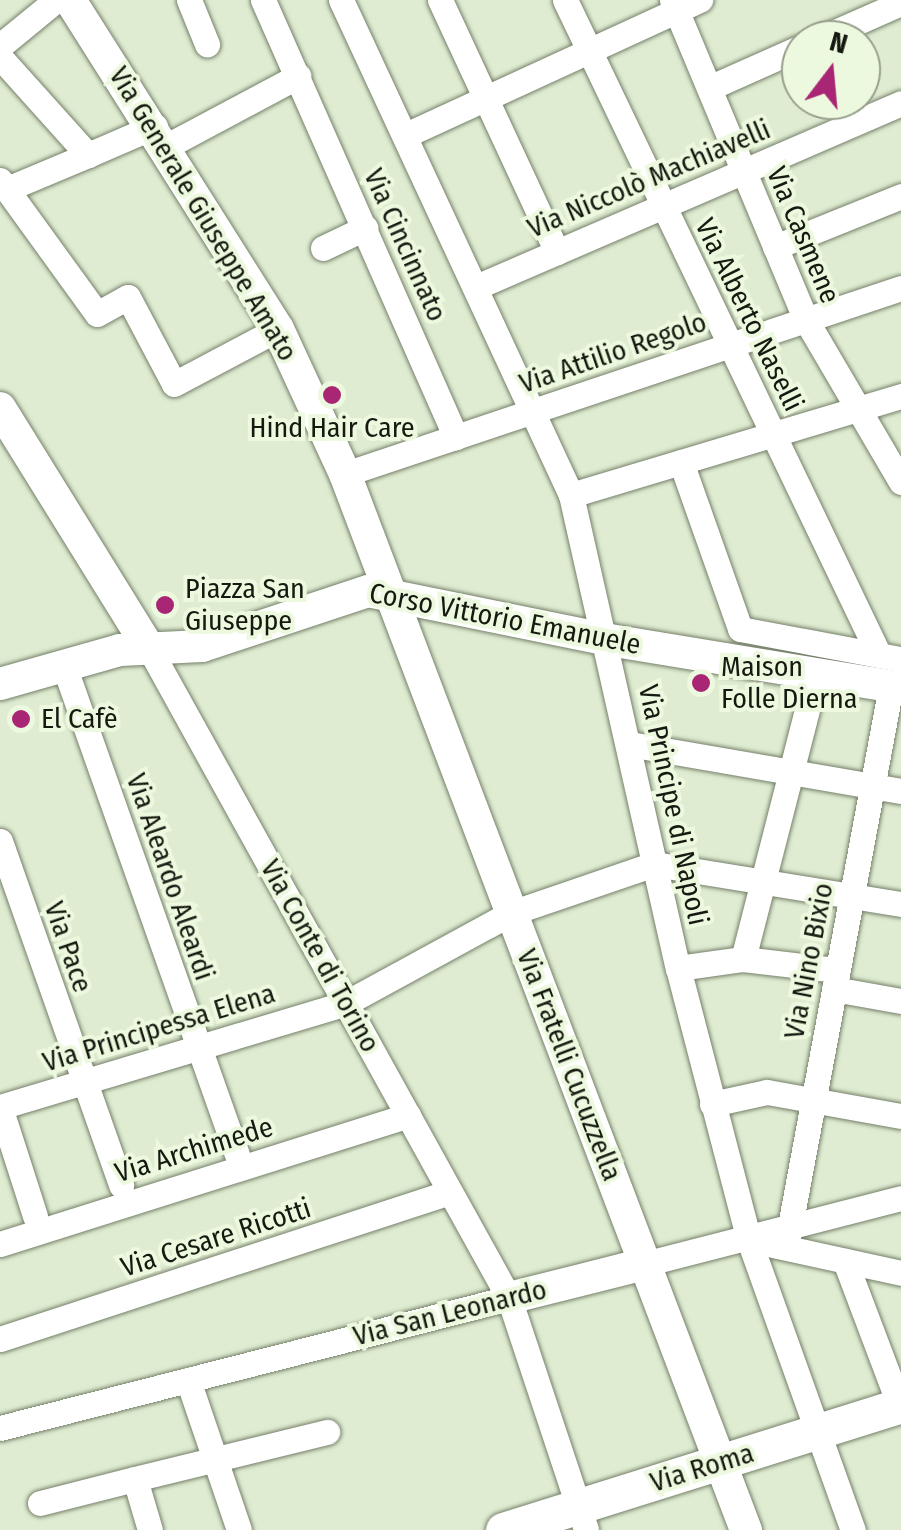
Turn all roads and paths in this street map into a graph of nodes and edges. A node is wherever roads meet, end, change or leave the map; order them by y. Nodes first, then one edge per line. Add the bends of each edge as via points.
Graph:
1 (56, 0) edge
2 (70, 0) edge
3 (189, 0) edge
4 (263, 0) edge
5 (341, 0) edge
6 (440, 0) edge
7 (564, 0) edge
8 (901, 3) edge
9 (683, 4) edge
10 (862, 20) edge
11 (207, 44) dead end
12 (0, 46) edge
13 (589, 51) junction
14 (781, 56) edge
15 (0, 57) edge
16 (298, 76) junction
17 (709, 88) junction
18 (486, 99) junction
19 (901, 103) edge
20 (406, 135) junction
21 (161, 136) junction
22 (88, 155) junction
23 (744, 170) junction
24 (4, 185) edge
25 (901, 196) edge
26 (663, 206) junction
27 (365, 228) junction
28 (775, 246) junction
29 (323, 248) dead end
30 (556, 252) junction
31 (476, 287) junction
32 (901, 288) edge
33 (806, 320) junction
34 (278, 329) junction
35 (730, 346) junction
36 (901, 396) edge
37 (0, 408) edge
38 (858, 409) junction
39 (534, 411) junction
40 (773, 435) junction
41 (456, 437) junction
42 (680, 462) junction
43 (898, 472) edge
44 (345, 474) junction
45 (571, 495) junction
46 (393, 600) junction
47 (609, 640) junction
48 (149, 648) junction
49 (63, 663) junction
50 (893, 672) edge
51 (816, 674) junction
52 (0, 684) edge
53 (629, 744) junction
54 (791, 772) junction
55 (872, 786) junction
56 (901, 792) edge
57 (0, 841) edge
58 (654, 864) junction
59 (764, 879) junction
60 (852, 896) junction
61 (901, 904) edge
62 (511, 913) junction
63 (744, 959) junction
64 (678, 968) junction
65 (836, 980) junction
66 (901, 1001) edge
67 (346, 1003) junction
68 (198, 1047) junction
69 (84, 1084) junction
70 (813, 1100) junction
71 (712, 1104) junction
72 (0, 1107) edge
73 (408, 1115) junction
74 (901, 1116) edge
75 (241, 1166) junction
76 (121, 1185) dead end
77 (450, 1192) junction
78 (901, 1198) edge
79 (35, 1216) dead end
80 (787, 1238) junction
81 (749, 1240) junction
82 (0, 1244) edge
83 (845, 1260) junction
84 (644, 1264) junction
85 (901, 1272) edge
86 (509, 1298) junction
87 (0, 1340) edge
88 (188, 1380) junction
89 (900, 1406) edge
90 (0, 1428) edge
91 (327, 1432) dead end
92 (816, 1432) junction
93 (214, 1460) junction
94 (719, 1462) junction
95 (135, 1479) junction
96 (40, 1502) dead end
97 (582, 1518) edge
98 (150, 1530) edge
99 (239, 1530) edge
100 (504, 1530) edge
101 (746, 1530) edge
102 (853, 1530) edge

1 - 12 street
2 - 21 street, Via Generale Giuseppe Amato
3 - 11 street
4 - 16 street, Via Cincinnato
5 - 20 street, Via Principe di Napoli
6 - 18 street
7 - 13 street, Via Alberto Naselli
8 - 10 street
9 - 13 street
9 - 17 street, Via Casmene
13 - 18 street
13 - 26 street, Via Alberto Naselli
14 - 17 street
15 - 22 street
16 - 21 street
16 - 27 street, Via Cincinnato
17 - 23 street, Via Casmene
18 - 20 street
18 - 30 street
19 - 23 street, Via Niccolò Machiavelli
20 - 31 street, Via Principe di Napoli
21 - 22 street
21 - 34 street, Via Generale Giuseppe Amato
22 - 24 street
23 - 26 street, Via Niccolò Machiavelli
23 - 28 street, Via Casmene
24 - 34 street via 97,314 128,297 174,384
25 - 28 street
26 - 30 street, Via Niccolò Machiavelli
26 - 35 street, Via Alberto Naselli
27 - 29 street
27 - 41 street, Via Cincinnato
28 - 33 street, Via Casmene
30 - 31 street, Via Niccolò Machiavelli
31 - 39 street, Via Principe di Napoli
32 - 33 street, Via Attilio Regolo
33 - 35 street, Via Attilio Regolo
33 - 38 street, Via Casmene
34 - 44 street, Via Generale Giuseppe Amato
35 - 39 street, Via Attilio Regolo
35 - 40 street, Via Alberto Naselli
36 - 38 street
37 - 48 street, Via Conte di Torino
38 - 40 street
38 - 43 street, Via Casmene
39 - 41 street, Via Attilio Regolo
39 - 45 street, Via Principe di Napoli
40 - 42 street
40 - 50 street, Via Alberto Naselli
41 - 44 street, Via Attilio Regolo
42 - 45 street
42 - 50 street via 740,629
44 - 46 street, Via Generale Giuseppe Amato
45 - 47 street, Via Principe di Napoli
46 - 47 street, Corso Vittorio Emanuele
46 - 48 street, Corso Vittorio Emanuele via 350,592 202,646
46 - 62 street, Via Fratelli Cucuzzella
47 - 51 street, Corso Vittorio Emanuele
47 - 53 street, Via Principe di Napoli
48 - 49 street, Corso Vittorio Emanuele
48 - 67 street, Via Conte di Torino
49 - 52 street, Corso Vittorio Emanuele
49 - 68 street, Via Aleardo Aleardi
50 - 51 street, Corso Vittorio Emanuele
50 - 55 street, Via Nino Bixio
51 - 54 street
53 - 54 street
53 - 58 street, Via Principe di Napoli
54 - 55 street
54 - 59 street
55 - 56 street
55 - 60 street, Via Nino Bixio
57 - 69 street, Via Pace
58 - 59 street, Via Principessa Elena
58 - 62 street, Via Principessa Elena
58 - 64 street, Via Principe di Napoli
59 - 60 street, Via Principessa Elena
59 - 63 street
60 - 61 street, Via Principessa Elena
60 - 65 street, Via Nino Bixio
62 - 67 street, Via Principessa Elena
62 - 84 street, Via Fratelli Cucuzzella
63 - 64 street
63 - 65 street
64 - 71 street, Via Principe di Napoli
65 - 66 street
65 - 70 street, Via Nino Bixio
67 - 68 street, Via Principessa Elena
67 - 73 street, Via Conte di Torino
68 - 69 street, Via Principessa Elena
68 - 75 street, Via Aleardo Aleardi
69 - 72 street, Via Principessa Elena
69 - 76 street, Via Pace
70 - 71 street via 767,1092
70 - 74 street
70 - 80 street, Via Nino Bixio
71 - 81 street, Via Principe di Napoli
72 - 79 street
73 - 75 street, Via Archimede
73 - 77 street, Via Conte di Torino
75 - 82 street, Via Archimede
77 - 86 street, Via Conte di Torino
77 - 87 street, Via Cesare Ricotti
78 - 80 street, Via San Leonardo
80 - 81 street, Via San Leonardo
80 - 83 street
81 - 84 street, Via San Leonardo
81 - 92 street, Via Principe di Napoli
83 - 85 street
83 - 89 street
84 - 86 street, Via San Leonardo
84 - 94 street, Via Fratelli Cucuzzella
86 - 88 street, Via San Leonardo
86 - 97 street, Via Conte di Torino
88 - 90 street, Via San Leonardo
88 - 93 street
89 - 92 main road, Via Roma
91 - 93 street
92 - 94 main road, Via Roma
92 - 102 street, Via Principe di Napoli
93 - 95 street
93 - 99 street
94 - 97 main road, Via Roma
94 - 101 street, Via Fratelli Cucuzzella
95 - 96 street
95 - 98 street
97 - 100 main road, Via Roma

